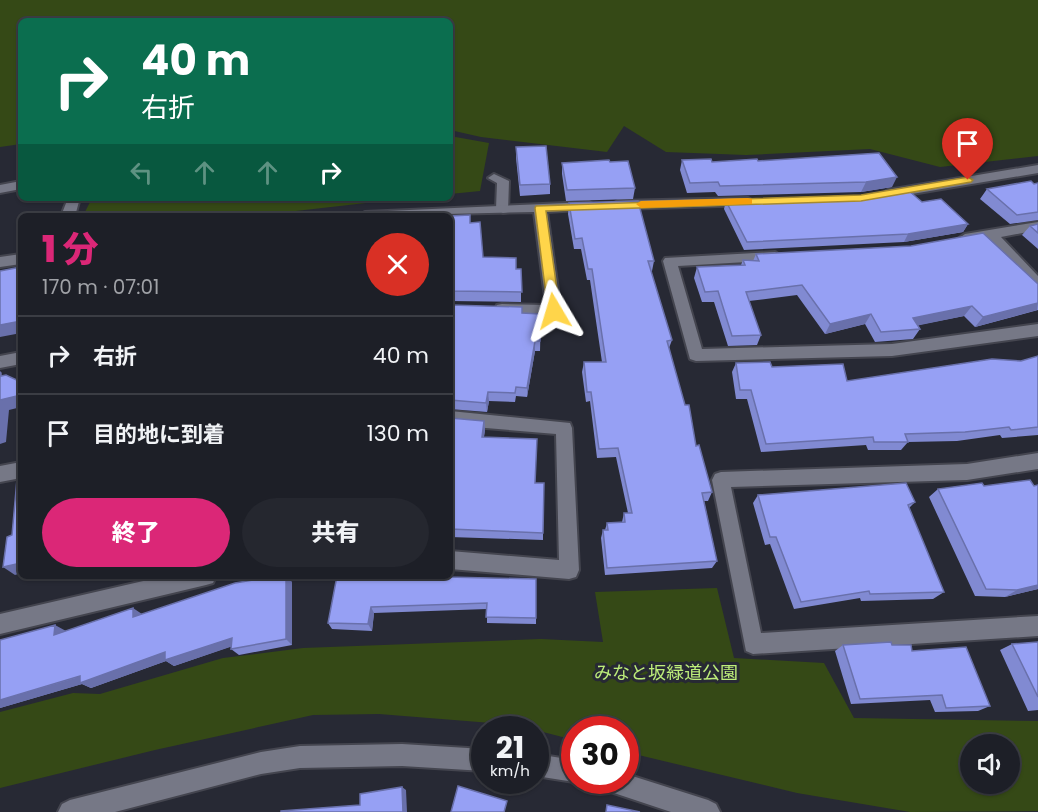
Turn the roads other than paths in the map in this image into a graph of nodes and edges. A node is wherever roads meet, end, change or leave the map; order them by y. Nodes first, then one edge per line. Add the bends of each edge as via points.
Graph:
1 (1038, 169) edge
2 (494, 178) dead end
3 (18, 186) edge
4 (0, 189) edge
5 (879, 195) edge
6 (764, 201) edge
7 (540, 208) junction
8 (503, 209) junction
9 (425, 213) edge
10 (1038, 226) edge
11 (991, 235) junction
12 (947, 242) edge
13 (789, 256) edge
14 (18, 259) edge
15 (0, 262) edge
16 (1038, 285) edge
17 (489, 309) edge
18 (1038, 330) edge
19 (18, 359) edge
20 (0, 362) edge
21 (453, 418) edge
22 (1038, 461) edge
23 (18, 471) edge
24 (0, 474) edge
25 (453, 560) edge
26 (193, 579) edge
27 (0, 624) edge
28 (1038, 626) edge
29 (471, 759) edge
30 (639, 790) edge
31 (70, 812) edge
32 (708, 812) edge

1 - 5 street
2 - 8 street via 503,181
3 - 4 street
6 - 7 street
7 - 8 street
7 - 17 street via 554,311
8 - 9 street
10 - 11 street
11 - 12 street
11 - 16 street
13 - 18 street via 670,261 696,355 892,350
14 - 15 street
19 - 20 street
21 - 25 street via 564,428 569,570
22 - 28 street via 967,472 720,480 753,644
23 - 24 street
26 - 27 street
29 - 31 street via 402,755 261,763
30 - 32 street

